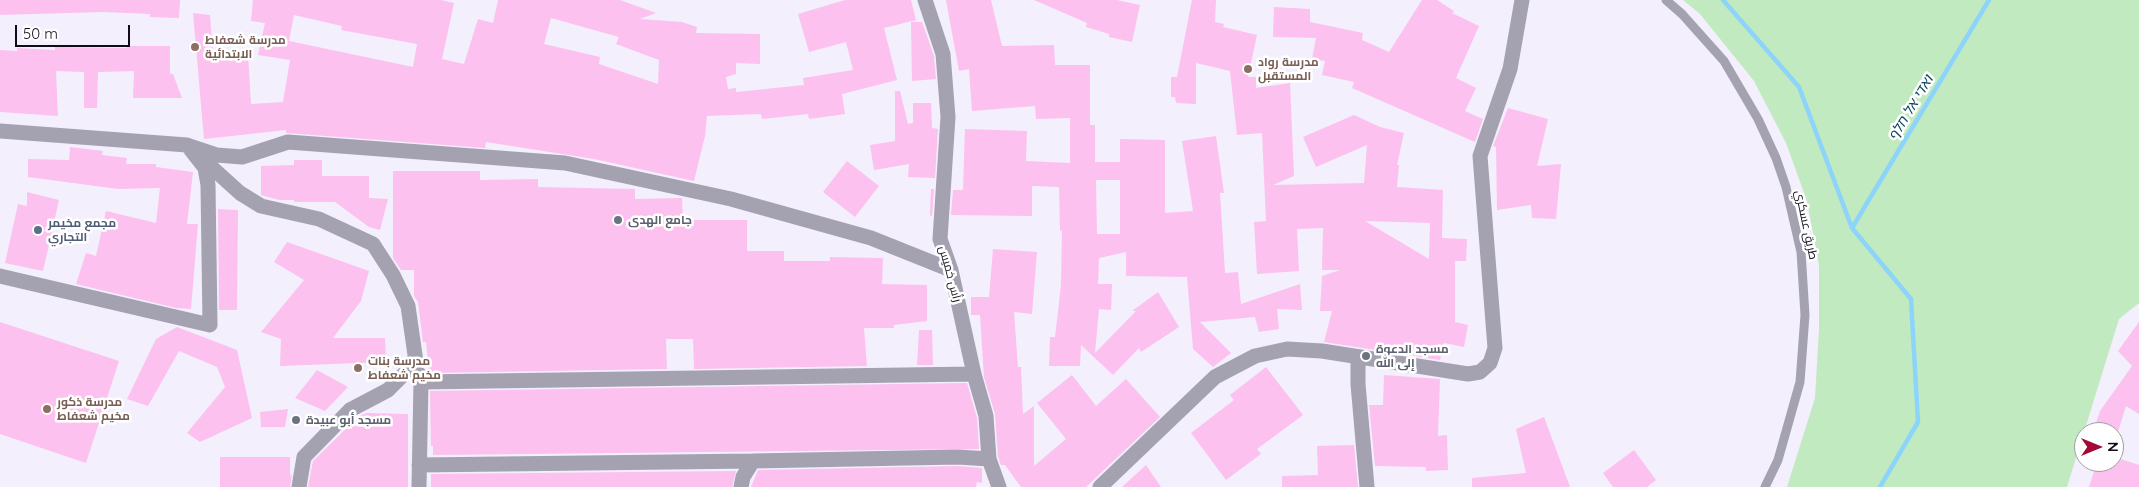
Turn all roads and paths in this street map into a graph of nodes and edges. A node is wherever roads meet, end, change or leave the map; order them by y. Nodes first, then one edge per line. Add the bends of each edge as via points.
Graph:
1 (925, 0) edge
2 (1522, 0) edge
3 (1666, 0) edge
4 (0, 131) edge
5 (187, 145) junction
6 (951, 270) junction
7 (0, 276) edge
8 (1358, 357) junction
9 (416, 362) junction
10 (974, 374) junction
11 (421, 382) junction
12 (989, 459) junction
13 (753, 461) junction
14 (419, 465) junction
15 (299, 487) edge
16 (419, 487) edge
17 (742, 487) edge
18 (999, 487) edge
19 (1100, 487) edge
20 (1367, 487) edge
21 (1765, 487) edge

1 - 6 street, رأس خميس via 943,54 948,118 940,239
2 - 8 street via 1510,69 1480,156 1495,348 1490,363 1480,372 1468,374
3 - 21 lane, طريق عسكري via 1724,61 1758,119 1786,187 1801,252 1805,315 1800,382 1778,460
4 - 5 street
5 - 6 street via 217,155 242,157 288,142 565,162 731,199 871,238
5 - 7 street via 205,168 208,185 210,325
5 - 9 street via 240,193 261,206 318,218 373,244 393,274 408,306
6 - 10 street, رأس خميس
8 - 19 street via 1287,349 1254,356 1215,377
8 - 20 street
9 - 11 street
9 - 15 street via 388,390 350,410 304,457
10 - 11 street
10 - 12 street, رأس خميس via 986,416
11 - 14 street
12 - 13 street
12 - 18 street, رأس خميس
13 - 14 street
13 - 17 street via 743,476
14 - 16 street

